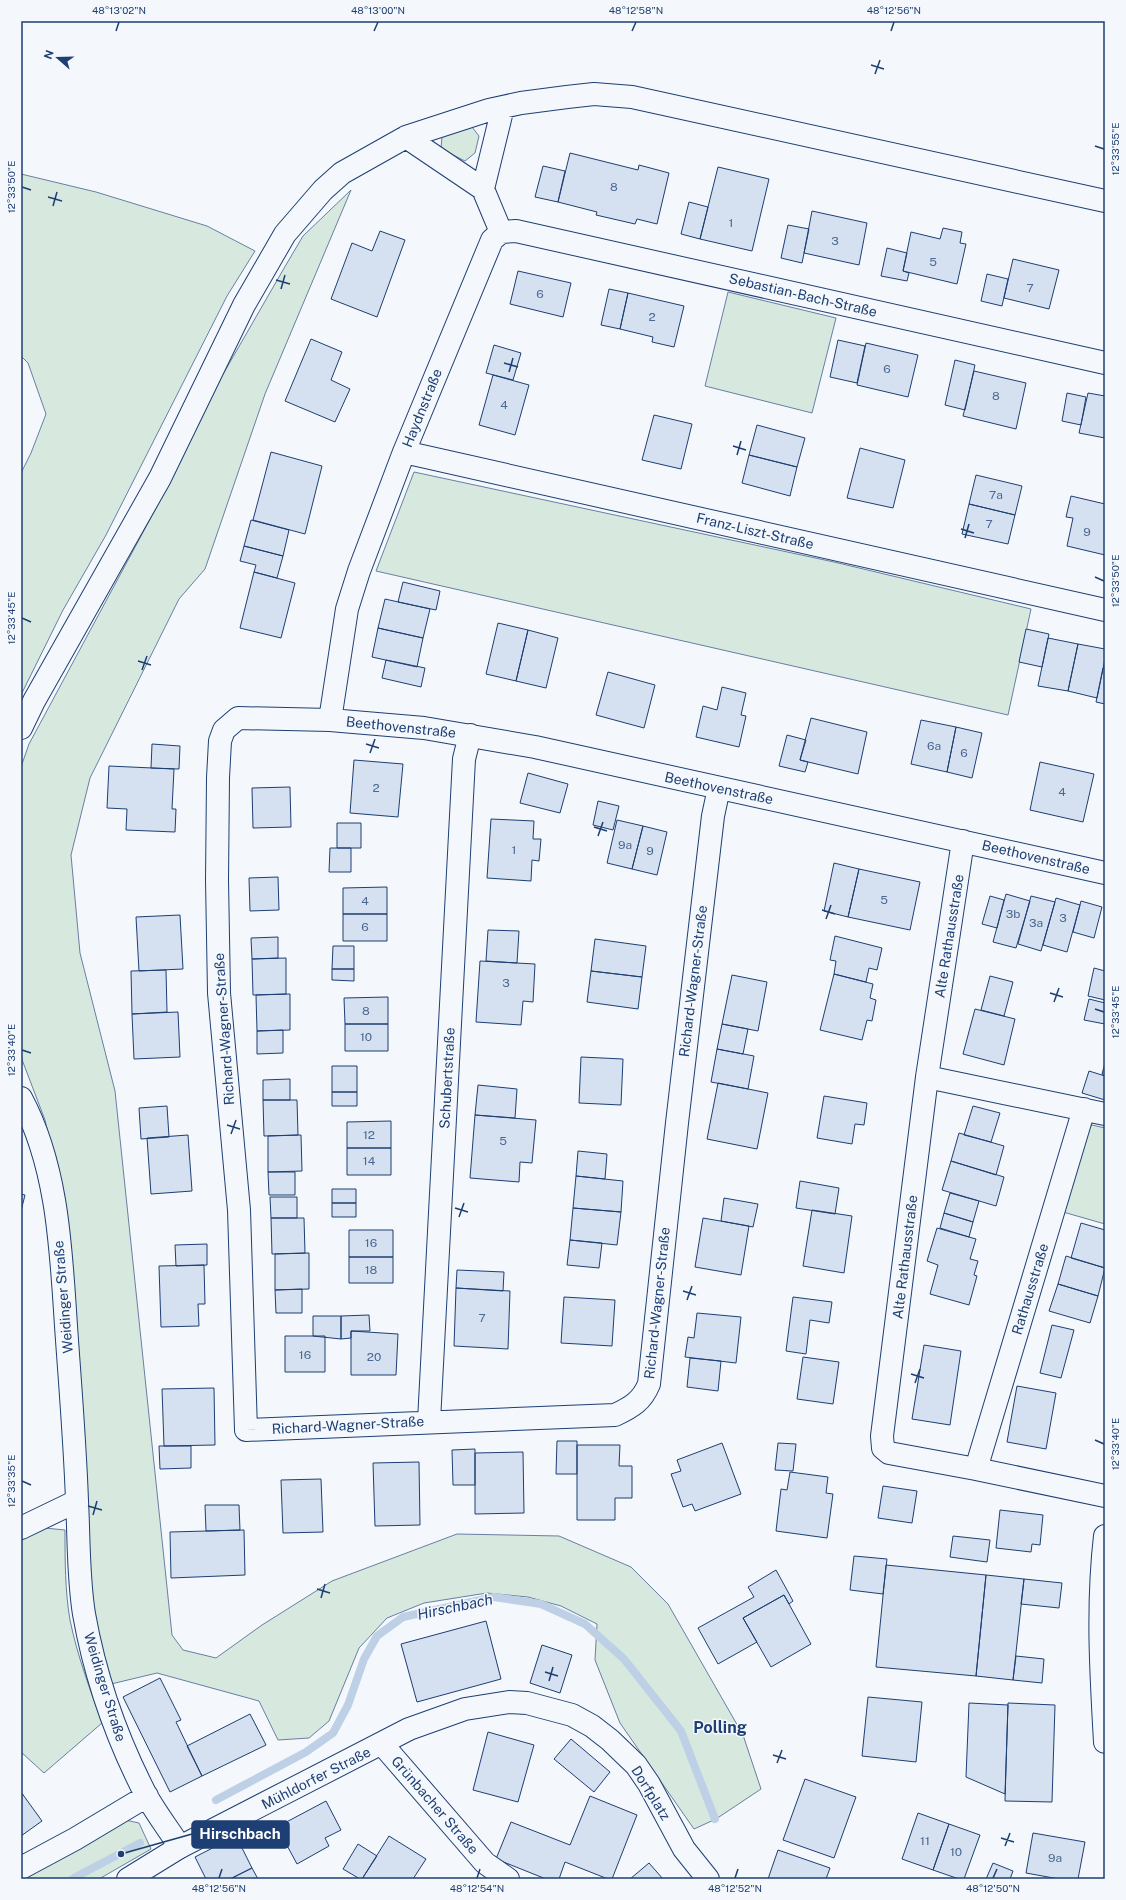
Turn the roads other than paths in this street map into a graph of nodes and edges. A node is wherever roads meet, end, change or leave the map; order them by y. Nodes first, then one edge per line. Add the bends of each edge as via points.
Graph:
1 (503, 107) junction
2 (406, 137) junction
3 (483, 190) junction
4 (1105, 201) edge
5 (501, 232) junction
6 (1105, 363) edge
7 (404, 452) junction
8 (1105, 610) edge
9 (330, 720) junction
10 (21, 728) edge
11 (470, 735) junction
12 (719, 788) junction
13 (963, 841) junction
14 (1105, 873) edge
15 (928, 1077) junction
16 (21, 1098) edge
17 (1084, 1109) junction
18 (1105, 1114) edge
19 (429, 1422) junction
20 (976, 1469) junction
21 (1105, 1496) edge
22 (77, 1501) junction
23 (21, 1528) edge
24 (1105, 1536) edge
25 (464, 1709) joint
26 (1105, 1742) edge
27 (382, 1744) junction
28 (147, 1796) junction
29 (180, 1847) junction
30 (21, 1868) edge
31 (128, 1879) edge
32 (508, 1879) edge
33 (708, 1879) edge

1 - 2 street
1 - 3 street
1 - 4 street via 594,94 632,98
2 - 3 street
2 - 10 street via 342,173 323,190 285,234 244,305 160,478
3 - 5 street
5 - 6 street, Sebastian-Bach-Straße via 516,231
5 - 7 street, Haydnstraße via 492,240
7 - 8 street, Franz-Liszt-Straße
7 - 9 street, Haydnstraße via 347,609
9 - 11 street, Beethovenstraße via 424,728
9 - 19 street, Richard-Wagner-Straße via 238,718 224,730 220,741 217,880 219,993 240,1210 246,1430
11 - 12 street, Beethovenstraße
11 - 19 street, Schubertstraße via 464,759
12 - 13 street, Beethovenstraße
12 - 19 street, Richard-Wagner-Straße via 713,816 680,1091 649,1384 645,1395 630,1408 615,1415
13 - 14 street, Beethovenstraße
13 - 15 street, Alte Rathausstraße
15 - 17 street
15 - 20 street, Alte Rathausstraße via 882,1436 883,1448 889,1453
16 - 22 street, Weidinger Straße via 29,1112 53,1192 65,1308
17 - 18 street
17 - 20 street, Rathausstraße
20 - 21 street, Alte Rathausstraße
22 - 23 street
22 - 28 street, Weidinger Straße via 80,1569 89,1640 122,1744
24 - 26 street via 1099,1620
25 - 27 street, Mühldorfer Straße via 409,1730
25 - 33 street, Dorfplatz via 509,1702 527,1703 572,1715 592,1726 636,1765 684,1849
27 - 29 street, Mühldorfer Straße
27 - 32 street, Grünbacher Straße via 485,1862
28 - 29 street, Weidinger Straße
28 - 30 street
29 - 31 street, Mühldorfer Straße

